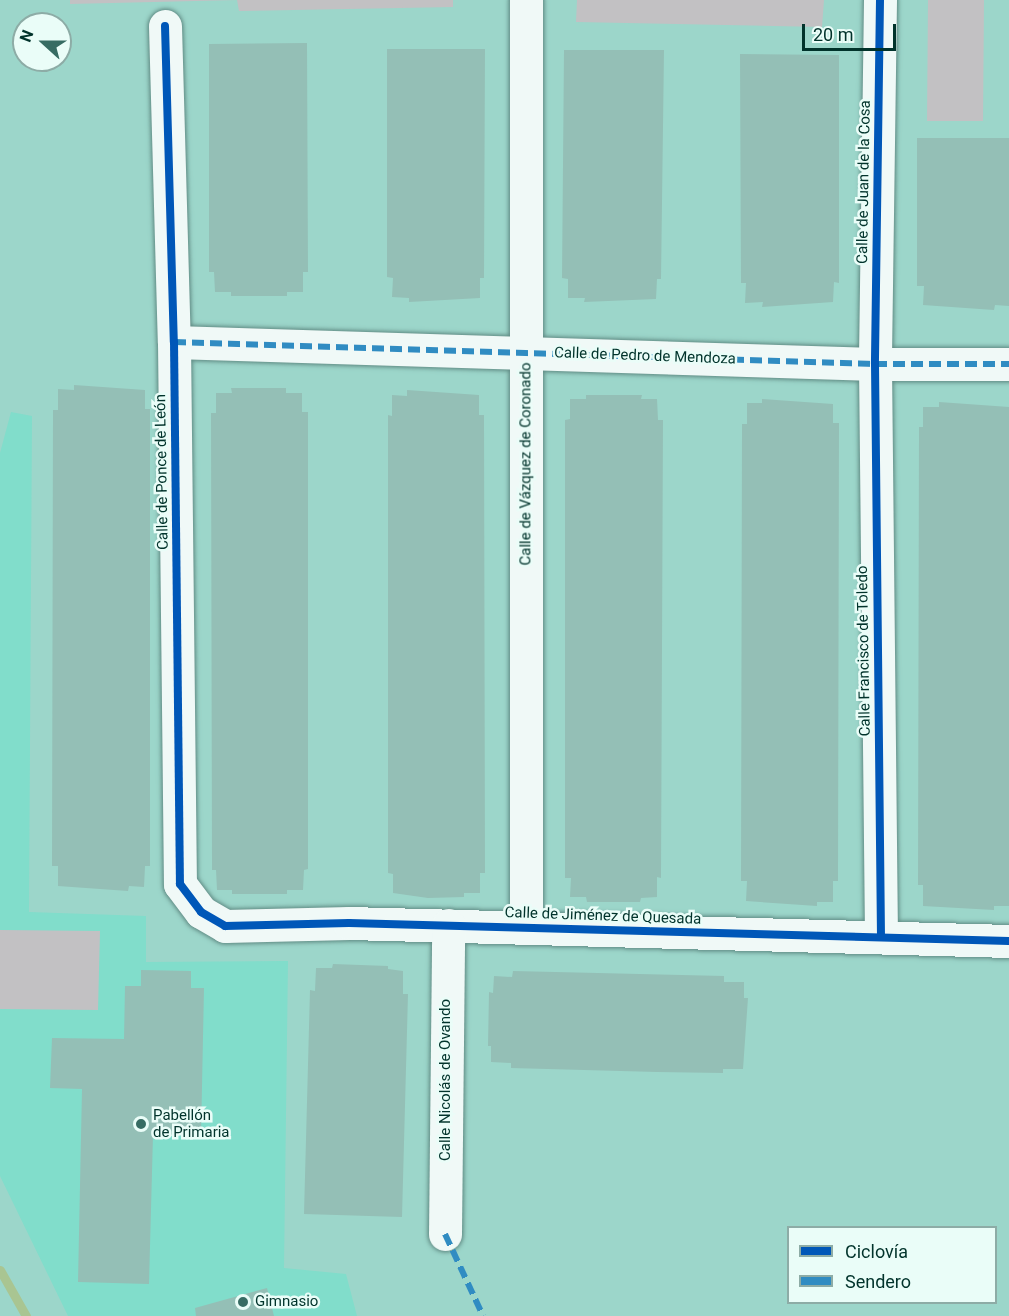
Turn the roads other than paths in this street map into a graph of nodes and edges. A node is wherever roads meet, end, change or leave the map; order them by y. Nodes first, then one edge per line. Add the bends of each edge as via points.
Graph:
1 (526, 0) edge
2 (880, 0) edge
3 (165, 26) dead end
4 (174, 342) junction
5 (526, 351) junction
6 (875, 364) junction
7 (1009, 364) edge
8 (201, 912) joint
9 (448, 925) junction
10 (526, 928) junction
11 (881, 937) junction
12 (1009, 941) edge
13 (445, 1234) dead end

1 - 5 street, Calle de Vázquez de Coronado
2 - 6 street, Calle de Juan de la Cosa
3 - 4 street, Calle de Ponce de León
4 - 5 street, Calle de Pedro de Mendoza
4 - 8 street, Calle de Ponce de León via 180,884
5 - 6 street, Calle de Pedro de Mendoza
5 - 10 street, Calle de Vázquez de Coronado
6 - 7 street, Calle de Pedro de Mendoza
6 - 11 street, Calle Francisco de Toledo
8 - 9 street, Calle de Jiménez de Quesada via 225,926
9 - 10 street, Calle de Jiménez de Quesada
9 - 13 street, Calle Nicolás de Ovando
10 - 11 street, Calle de Jiménez de Quesada
11 - 12 street, Calle de Jiménez de Quesada

